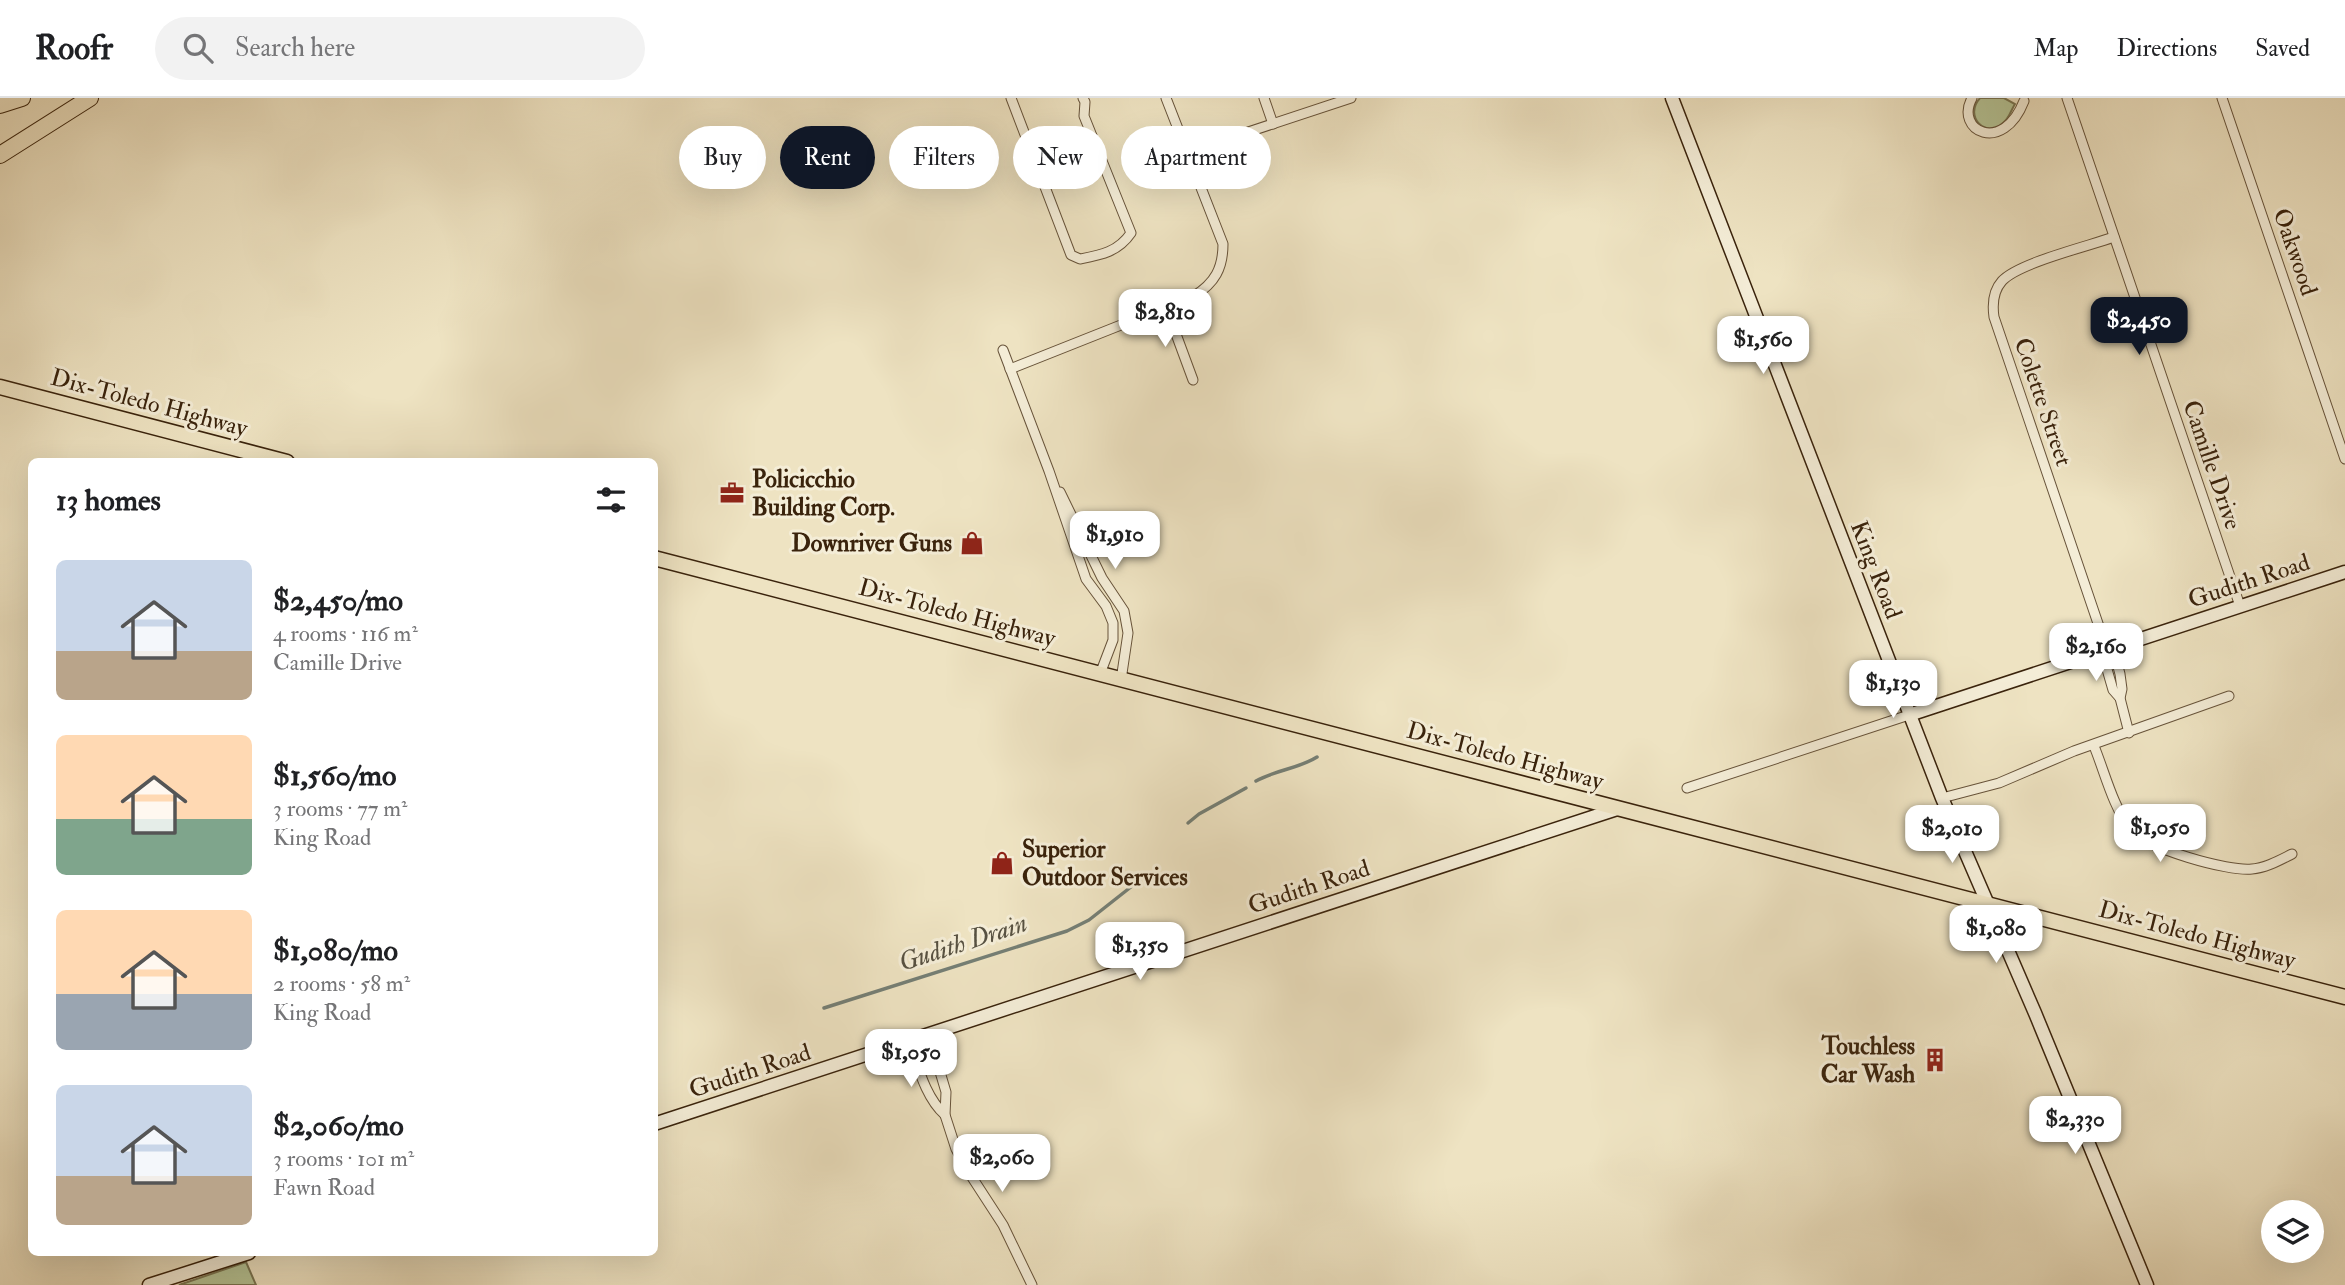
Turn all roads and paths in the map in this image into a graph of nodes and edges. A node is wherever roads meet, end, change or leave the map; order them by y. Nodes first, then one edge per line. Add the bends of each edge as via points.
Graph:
1 (22, 98) edge
2 (90, 98) edge
3 (1011, 98) edge
4 (1166, 98) edge
5 (1264, 98) edge
6 (1351, 98) edge
7 (1672, 98) edge
8 (1972, 98) edge
9 (2067, 98) edge
10 (2222, 98) edge
11 (1086, 99) edge
12 (2025, 99) edge
13 (0, 105) edge
14 (1273, 124) junction
15 (1267, 126) edge
16 (0, 155) edge
17 (2114, 237) junction
18 (1166, 307) junction
19 (1003, 350) dead end
20 (1010, 369) junction
21 (1192, 380) dead end
22 (0, 387) edge
23 (272, 458) edge
24 (2345, 459) edge
25 (1049, 471) junction
26 (1085, 539) junction
27 (1073, 545) junction
28 (658, 559) edge
29 (2345, 572) edge
30 (1102, 578) junction
31 (1090, 585) junction
32 (2240, 606) junction
33 (2107, 650) junction
34 (1100, 674) junction
35 (1121, 680) junction
36 (2229, 696) dead end
37 (1909, 715) junction
38 (2129, 733) junction
39 (2094, 746) junction
40 (1687, 788) dead end
41 (1942, 798) junction
42 (1617, 809) junction
43 (2292, 854) dead end
44 (1987, 904) junction
45 (2345, 997) edge
46 (929, 1035) junction
47 (909, 1041) junction
48 (945, 1115) junction
49 (658, 1123) edge
50 (240, 1256) edge
51 (149, 1285) edge
52 (1031, 1285) edge
53 (2147, 1285) edge

1 - 13 highway
2 - 16 highway
3 - 11 street via 1071,255 1080,259 1109,253 1131,233 1084,116
4 - 18 street via 1223,252 1219,270 1208,286
5 - 14 street
6 - 14 street
7 - 37 street, King Road
8 - 12 street via 1970,120 1993,135 2013,123
9 - 17 street, Camille Drive
10 - 24 street, Oakwood
14 - 15 street
17 - 32 street, Camille Drive
17 - 33 street, Colette Street via 2012,272 1998,287 1992,306
18 - 20 street
18 - 21 street
19 - 20 street
20 - 25 street
22 - 23 main road, Dix-Toledo Highway
25 - 26 street
25 - 27 street
26 - 27 street
26 - 30 street
27 - 31 street
28 - 34 main road, Dix-Toledo Highway
29 - 32 street, Gudith Road
30 - 31 street
30 - 35 street via 1124,611 1128,633
31 - 34 street via 1113,623 1113,640
32 - 33 street, Gudith Road
33 - 37 street, Gudith Road
33 - 38 street, Colette Street via 2113,690 2120,698
34 - 35 main road, Dix-Toledo Highway
35 - 42 main road, Dix-Toledo Highway
36 - 38 street
37 - 40 street, Gudith Road
37 - 41 street, King Road
38 - 39 street
39 - 41 street via 1998,783
39 - 43 street via 2123,819 2145,842 2245,870
41 - 44 street, King Road
42 - 44 main road, Dix-Toledo Highway
42 - 46 street, Gudith Road
44 - 45 main road, Dix-Toledo Highway
44 - 53 street, King Road
46 - 47 street, Gudith Road
46 - 48 street via 946,1092
47 - 48 street via 927,1089
47 - 49 street, Gudith Road
48 - 52 street via 956,1149 1003,1225
50 - 51 street

